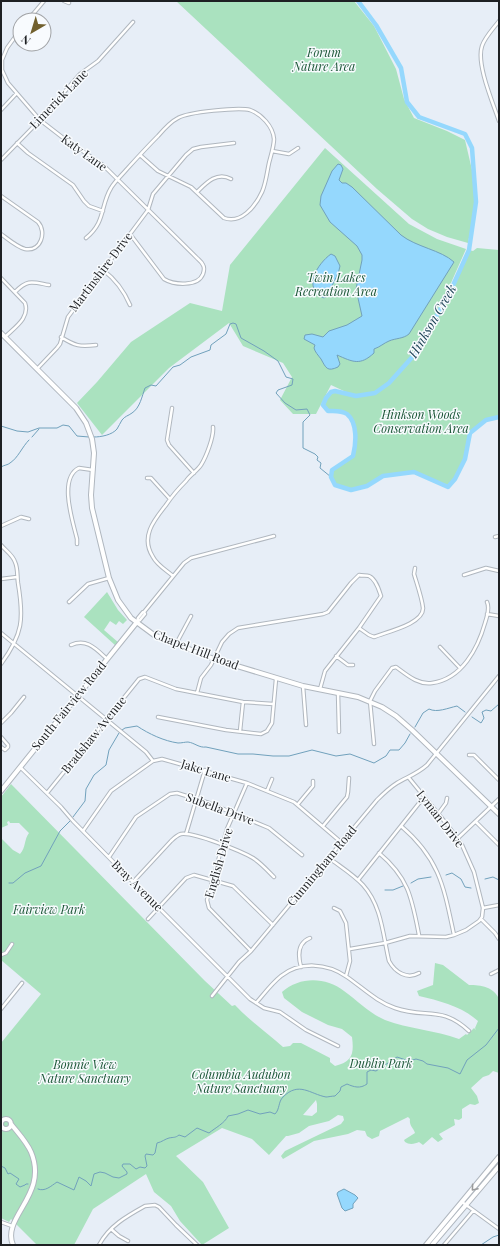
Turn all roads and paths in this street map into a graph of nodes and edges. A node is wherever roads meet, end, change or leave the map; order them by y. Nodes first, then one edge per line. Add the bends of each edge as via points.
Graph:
1 (44, 1) edge
2 (64, 1) edge
3 (69, 3) dead end
4 (35, 12) edge
5 (499, 21) edge
6 (134, 22) dead end
7 (12, 41) edge
8 (16, 94) junction
9 (1, 110) edge
10 (40, 120) junction
11 (499, 121) edge
12 (17, 143) junction
13 (234, 143) dead end
14 (298, 148) dead end
15 (272, 151) junction
16 (140, 155) junction
17 (1, 160) edge
18 (168, 176) junction
19 (231, 179) dead end
20 (118, 180) junction
21 (197, 192) junction
22 (1, 196) edge
23 (148, 210) junction
24 (104, 211) junction
25 (1, 234) edge
26 (130, 234) junction
27 (86, 238) dead end
28 (103, 270) junction
29 (1, 278) edge
30 (49, 285) dead end
31 (15, 292) junction
32 (130, 305) dead end
33 (1, 333) edge
34 (5, 337) junction
35 (61, 337) junction
36 (96, 346) dead end
37 (37, 369) junction
38 (172, 408) dead end
39 (212, 427) dead end
40 (93, 470) junction
41 (194, 472) junction
42 (147, 478) dead end
43 (170, 499) junction
44 (29, 519) dead end
45 (1, 526) edge
46 (274, 536) dead end
47 (499, 536) edge
48 (495, 537) dead end
49 (77, 544) dead end
50 (1, 545) edge
51 (415, 568) dead end
52 (499, 572) edge
53 (464, 575) dead end
54 (173, 576) junction
55 (17, 577) junction
56 (110, 578) junction
57 (1, 579) edge
58 (69, 602) dead end
59 (487, 602) dead end
60 (487, 614) junction
61 (191, 616) dead end
62 (499, 616) edge
63 (137, 622) junction
64 (359, 628) junction
65 (1, 633) edge
66 (15, 644) junction
67 (176, 644) junction
68 (72, 645) dead end
69 (440, 647) dead end
70 (336, 656) junction
71 (107, 659) junction
72 (214, 659) junction
73 (1, 664) edge
74 (352, 665) dead end
75 (460, 668) junction
76 (499, 676) edge
77 (276, 679) junction
78 (303, 686) junction
79 (320, 689) junction
80 (197, 693) junction
81 (338, 693) junction
82 (77, 697) junction
83 (24, 698) dead end
84 (370, 701) junction
85 (243, 702) junction
86 (273, 704) junction
87 (158, 717) dead end
88 (106, 720) junction
89 (1, 723) edge
90 (306, 725) dead end
91 (240, 731) junction
92 (339, 732) dead end
93 (1, 737) edge
94 (374, 744) dead end
95 (1, 748) edge
96 (436, 754) junction
97 (469, 754) dead end
98 (153, 762) junction
99 (20, 767) junction
100 (205, 770) junction
101 (272, 778) dead end
102 (349, 778) dead end
103 (409, 778) junction
104 (499, 780) edge
105 (313, 781) dead end
106 (247, 783) junction
107 (1, 791) edge
108 (267, 791) junction
109 (47, 794) junction
110 (424, 797) junction
111 (447, 798) dead end
112 (196, 799) junction
113 (499, 799) edge
114 (298, 804) junction
115 (491, 807) junction
116 (234, 813) junction
117 (438, 814) junction
118 (499, 814) edge
119 (476, 822) junction
120 (323, 826) junction
121 (401, 826) junction
122 (83, 831) junction
123 (186, 834) junction
124 (458, 838) junction
125 (342, 843) junction
126 (499, 845) edge
127 (222, 846) junction
128 (379, 853) junction
129 (302, 855) dead end
130 (109, 857) junction
131 (330, 858) junction
132 (274, 876) dead end
133 (212, 880) junction
134 (358, 880) junction
135 (133, 882) junction
136 (499, 905) edge
137 (159, 907) junction
138 (334, 908) dead end
139 (483, 908) junction
140 (148, 919) dead end
141 (481, 919) junction
142 (273, 925) junction
143 (419, 935) junction
144 (454, 936) junction
145 (310, 938) dead end
146 (499, 940) edge
147 (385, 943) junction
148 (12, 944) dead end
149 (350, 949) junction
150 (252, 952) junction
151 (1, 955) edge
152 (301, 967) junction
153 (499, 970) edge
154 (419, 973) dead end
155 (491, 974) dead end
156 (228, 976) junction
157 (346, 976) junction
158 (22, 983) dead end
159 (212, 996) dead end
160 (256, 1003) junction
161 (1, 1009) edge
162 (469, 1032) dead end
163 (338, 1046) dead end
164 (2, 1119) edge
165 (11, 1124) junction
166 (1, 1125) edge
167 (8, 1128) junction
168 (17, 1131) junction
169 (499, 1158) edge
170 (499, 1166) edge
171 (464, 1204) junction
172 (473, 1211) junction
173 (1, 1222) edge
174 (12, 1226) junction
175 (110, 1229) junction
176 (499, 1229) edge
177 (128, 1241) dead end
178 (13, 1245) edge
179 (99, 1245) edge
180 (197, 1245) edge
181 (426, 1245) edge
182 (432, 1245) edge
183 (444, 1245) edge

1 - 4 street
2 - 3 street
5 - 11 street via 485,40 481,53 481,65
6 - 10 street, Limerick Lane via 106,54 80,74
7 - 8 street, Katy Lane via 2,60 2,70
8 - 9 street
8 - 10 street, Katy Lane
10 - 12 street, Limerick Lane
10 - 20 street, Katy Lane via 103,165
12 - 17 street, Limerick Lane
12 - 24 street via 73,185 89,206
13 - 18 street, Martinshire Drive via 193,149
14 - 15 street via 289,154
15 - 16 street via 274,140 271,128 256,113 240,109 189,114 177,118
15 - 21 street via 264,188 259,198 238,219 230,220 219,214
16 - 18 street
16 - 20 street
18 - 21 street
18 - 23 street, Martinshire Drive via 153,194
19 - 21 street via 226,176 211,179
20 - 23 street, Katy Lane
20 - 24 street via 108,192
22 - 25 street via 41,225 43,235 34,248 25,249
23 - 26 street, Martinshire Drive
23 - 26 street, Katy Lane via 204,265 204,274 198,281 169,282
24 - 27 street via 98,224
26 - 28 street, Martinshire Drive
28 - 32 street via 114,278
28 - 35 street, Martinshire Drive via 68,317
29 - 31 street
30 - 31 street via 30,282
31 - 34 street via 25,303 25,318
33 - 34 street, Chapel Hill Road
34 - 37 street, Chapel Hill Road
35 - 36 street via 80,347
35 - 37 street, Martinshire Drive via 57,348
37 - 40 street, Chapel Hill Road via 83,417 92,439
38 - 41 street via 167,440
39 - 41 street via 213,434 201,466
40 - 49 street via 79,468 70,478 68,505
40 - 56 street, Chapel Hill Road via 92,508
41 - 43 street
42 - 43 street via 151,478
43 - 54 street via 152,523 148,543 152,557
44 - 45 street via 21,517
46 - 54 street via 190,558
47 - 48 street
50 - 55 street via 15,561
51 - 64 street via 414,574 423,609 419,618 374,637
52 - 53 street via 486,568
54 - 63 street
55 - 57 street
55 - 66 street via 22,619
56 - 58 street via 88,584
56 - 63 street, Chapel Hill Road via 118,600
59 - 60 street
60 - 62 street
60 - 75 street via 471,657
61 - 67 street
63 - 67 street, Chapel Hill Road via 154,635
63 - 71 street, South Fairview Road
64 - 70 street
64 - 72 street via 380,596 380,590 369,576 359,576 351,583 328,612 238,628 222,642
65 - 66 street
66 - 73 street
66 - 82 street
67 - 72 street, Chapel Hill Road
68 - 71 street via 82,642 89,644
69 - 75 street
70 - 74 street
70 - 79 street via 325,671
71 - 82 street, South Fairview Road
72 - 77 street, Chapel Hill Road
72 - 80 street via 201,678
75 - 84 street via 446,678 432,683 410,678 396,667 392,668
76 - 96 street, Cunningham Road
77 - 78 street, Chapel Hill Road
77 - 86 street
78 - 79 street, Chapel Hill Road
78 - 90 street
79 - 81 street, Chapel Hill Road
80 - 85 street
80 - 88 street, Bradshaw Avenue via 176,689 142,677
81 - 84 street, Chapel Hill Road
81 - 92 street
82 - 88 street
82 - 99 street, South Fairview Road
83 - 89 street via 12,714
84 - 94 street
84 - 96 street, Chapel Hill Road via 396,716
85 - 86 street
85 - 91 street
86 - 91 street via 272,723 268,731 261,734
87 - 91 street
88 - 98 street via 146,752
88 - 109 street, Bradshaw Avenue
93 - 95 street via 8,748
96 - 103 street, Cunningham Road via 427,765
96 - 115 street, Chapel Hill Road
97 - 104 street via 474,755
98 - 100 street, Jake Lane via 166,759
98 - 122 street via 111,791
99 - 107 street, South Fairview Road
99 - 109 street, Bray Avenue
100 - 106 street, Jake Lane
100 - 112 street
101 - 108 street
102 - 120 street via 347,796
103 - 110 street, Lyman Drive
103 - 125 street, Cunningham Road via 396,783 385,792
105 - 114 street via 313,786
106 - 108 street, Jake Lane
106 - 116 street, English Drive
108 - 114 street, Jake Lane
109 - 122 street, Bray Avenue
110 - 117 street, Lyman Drive
110 - 121 street
111 - 117 street
112 - 116 street, Subella Drive
112 - 123 street
112 - 130 street, Subella Drive via 177,793 170,794 150,807 136,817
113 - 115 street
114 - 120 street, Jake Lane
115 - 118 street, Chapel Hill Road
115 - 119 street
116 - 127 street, English Drive
116 - 129 street, Subella Drive via 269,828
117 - 124 street, Lyman Drive
119 - 124 street
119 - 126 street
120 - 125 street, Jake Lane
121 - 128 street
121 - 144 street via 421,845 435,866 444,890
122 - 130 street, Bray Avenue
123 - 127 street
123 - 135 street via 176,836
124 - 139 street, Lyman Drive via 474,872
125 - 131 street, Cunningham Road
127 - 132 street via 253,859
127 - 133 street, English Drive
128 - 134 street
128 - 143 street via 395,868 408,890
130 - 135 street, Bray Avenue
131 - 134 street
131 - 142 street, Cunningham Road
133 - 137 street via 194,875 186,878
133 - 142 street via 236,888
133 - 150 street, English Drive via 207,900 209,908
134 - 147 street via 376,906
135 - 137 street, Bray Avenue
136 - 139 street
137 - 140 street
137 - 156 street, Bray Avenue
138 - 149 street via 340,912 346,923
139 - 141 street
141 - 144 street
141 - 146 street
142 - 150 street, Cunningham Road
143 - 144 street
143 - 147 street
145 - 152 street via 298,952
147 - 149 street
147 - 154 street via 389,961 396,971 406,976
148 - 151 street via 6,953
149 - 157 street
150 - 156 street, Cunningham Road
152 - 157 street via 322,966
152 - 160 street via 282,976
153 - 155 street
156 - 159 street, Cunningham Road
156 - 160 street, Bray Avenue
157 - 162 street via 390,1007 446,1016 456,1020
158 - 161 street
160 - 163 street via 280,1012 306,1030
164 - 165 street via 9,1119
164 - 166 street
165 - 167 street
165 - 168 street
166 - 167 street
167 - 168 street
168 - 174 street via 32,1153 35,1180 31,1193
169 -> 171 street
170 - 171 street
171 - 172 street
171 - 181 street
171 - 182 street
172 - 176 street
172 - 183 street
173 - 174 street
174 - 178 street
175 - 177 street
175 - 179 street
175 - 180 street via 145,1206 155,1205

